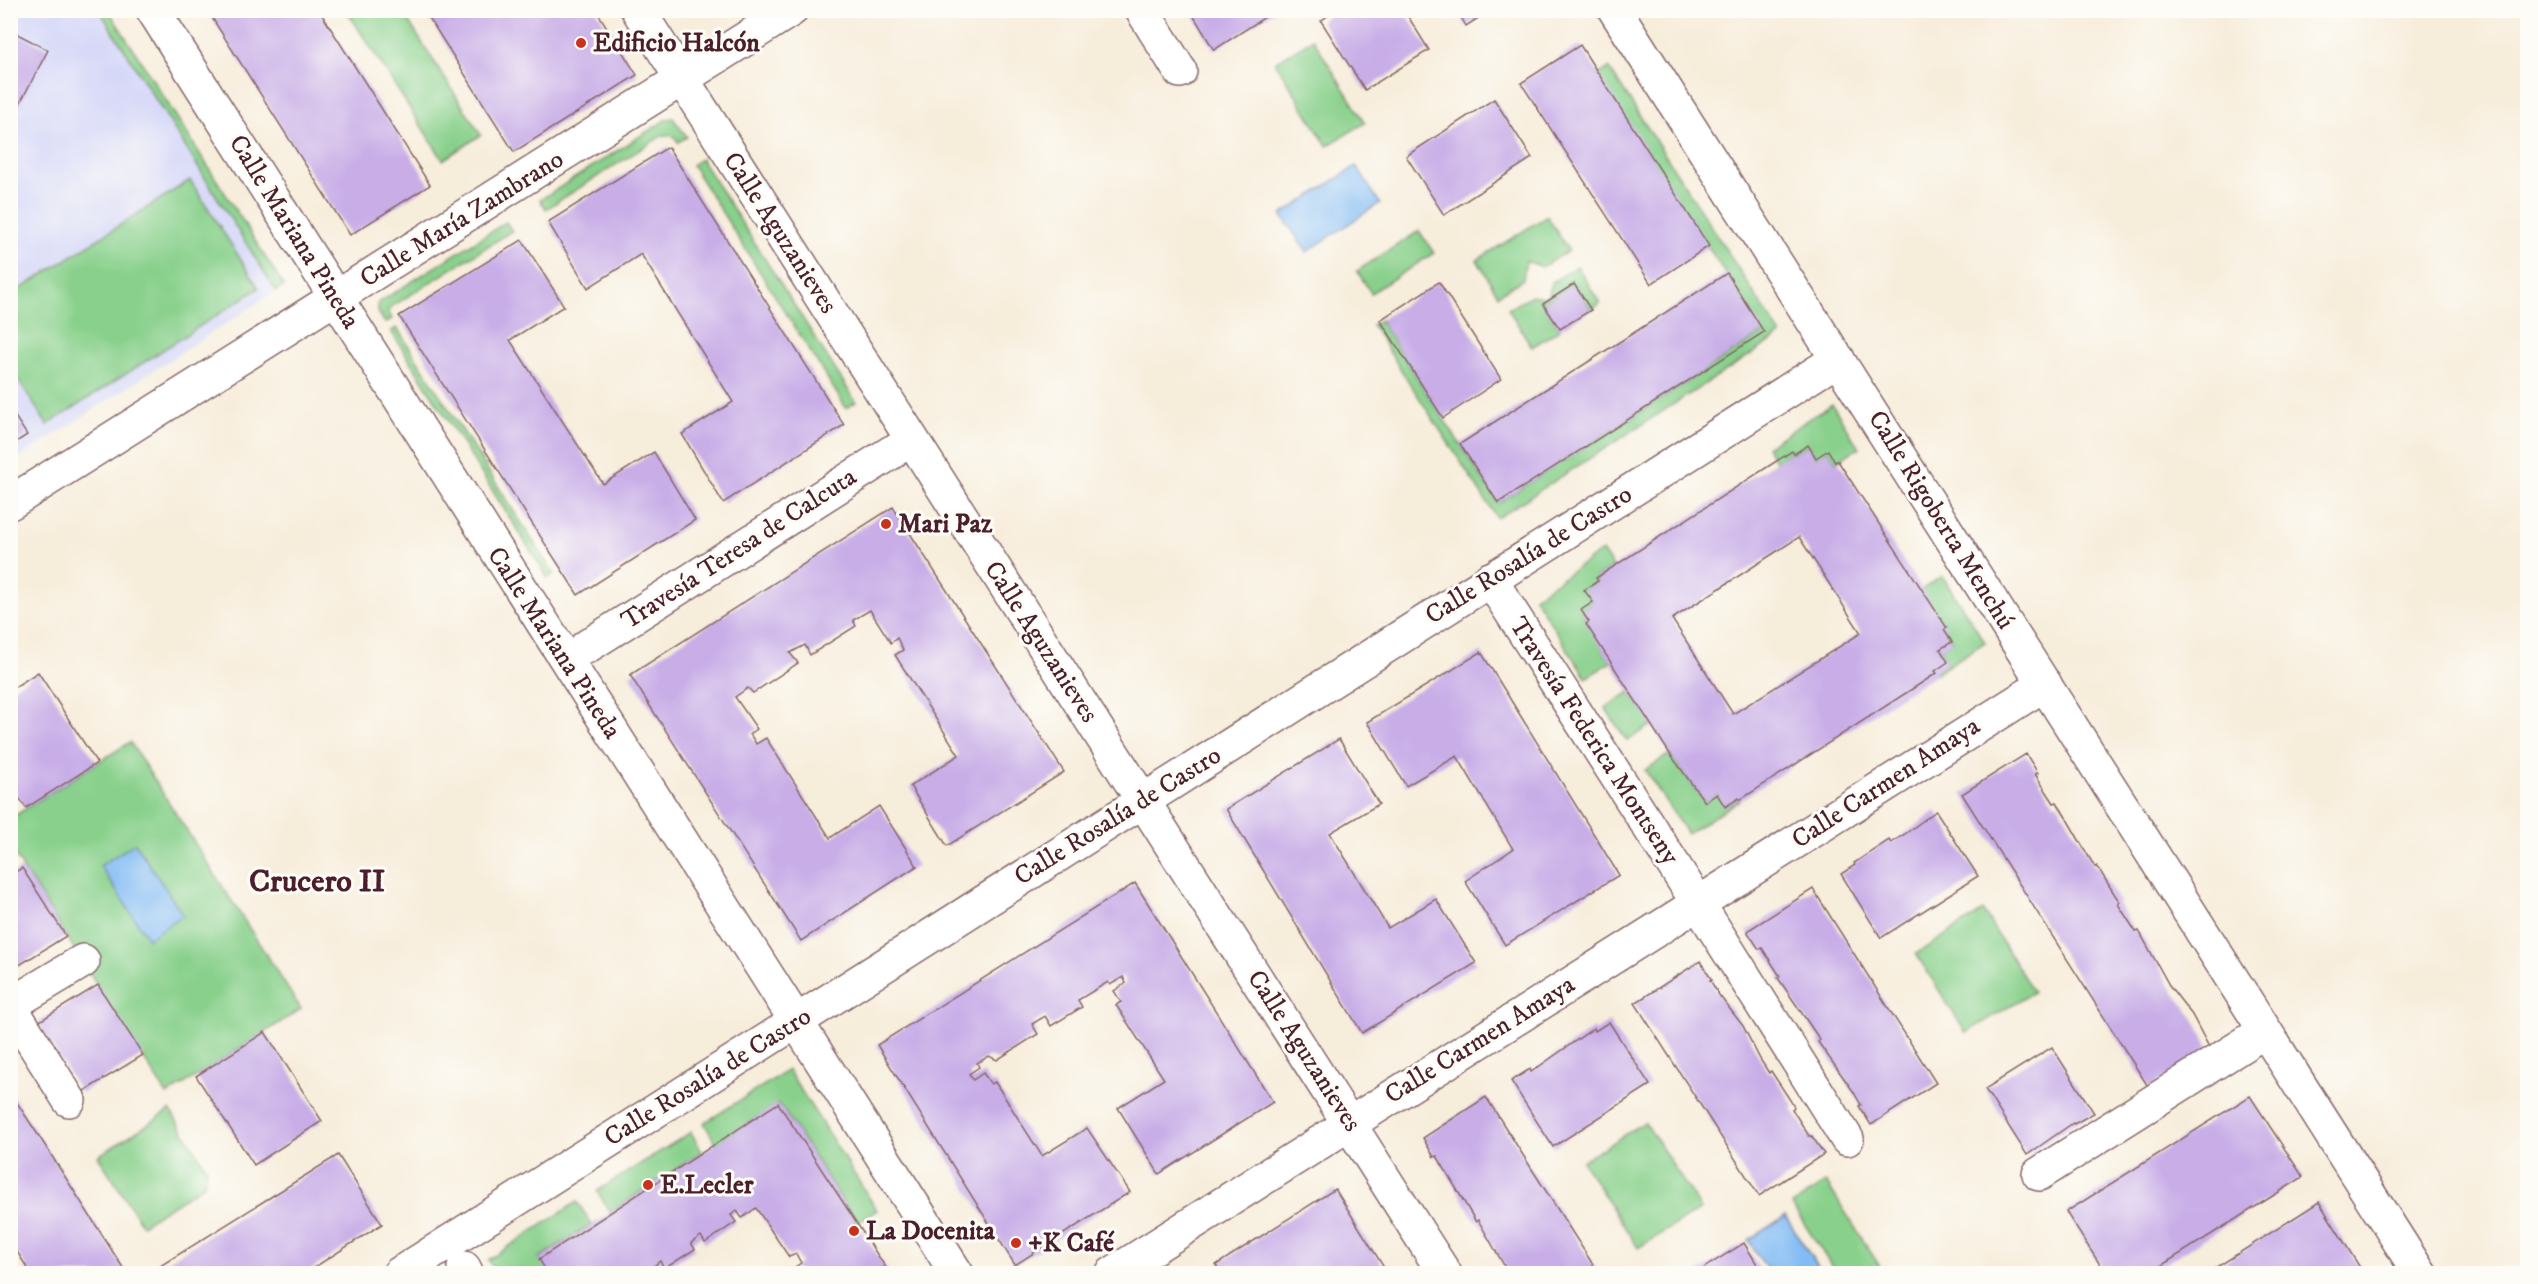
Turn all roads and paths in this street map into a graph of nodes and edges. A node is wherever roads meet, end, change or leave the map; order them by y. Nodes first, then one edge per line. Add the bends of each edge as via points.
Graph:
1 (153, 10) edge
2 (638, 10) edge
3 (791, 10) edge
4 (1142, 10) edge
5 (1615, 10) edge
6 (1180, 71) dead end
7 (681, 80) junction
8 (335, 298) junction
9 (1838, 359) junction
10 (892, 452) dead end
11 (10, 502) edge
12 (1490, 579) junction
13 (586, 646) dead end
14 (2045, 684) junction
15 (1142, 801) junction
16 (1698, 903) junction
17 (83, 961) dead end
18 (10, 1006) edge
19 (796, 1021) junction
20 (2265, 1031) junction
21 (69, 1100) dead end
22 (1349, 1122) junction
23 (1848, 1139) dead end
24 (2039, 1174) dead end
25 (399, 1274) edge
26 (957, 1274) edge
27 (1112, 1274) edge
28 (1445, 1274) edge
29 (2420, 1274) edge

1 - 8 street, Calle Mariana Pineda
2 - 7 street, Calle Aguzanieves
3 - 7 street, Calle María Zambrano
4 - 6 street
5 - 9 street, Calle Rigoberta Menchú
7 - 8 street, Calle María Zambrano
7 - 15 street, Calle Aguzanieves
8 - 11 street, Calle María Zambrano
8 - 19 street, Calle Mariana Pineda
9 - 12 street, Calle Rosalía de Castro
9 - 14 street, Calle Rigoberta Menchú
10 - 13 street, Travesía Teresa de Calcuta
12 - 15 street, Calle Rosalía de Castro
12 - 16 street, Travesía Federica Montseny
14 - 16 street, Calle Carmen Amaya
14 - 20 street, Calle Rigoberta Menchú
15 - 19 street, Calle Rosalía de Castro
15 - 22 street, Calle Aguzanieves
16 - 22 street, Calle Carmen Amaya
16 - 23 street
17 - 18 street
18 - 21 street
19 - 25 street, Calle Rosalía de Castro
19 - 26 street, Calle Mariana Pineda
20 - 24 street
20 - 29 street, Calle Rigoberta Menchú
22 - 27 street, Calle Carmen Amaya
22 - 28 street, Calle Aguzanieves

